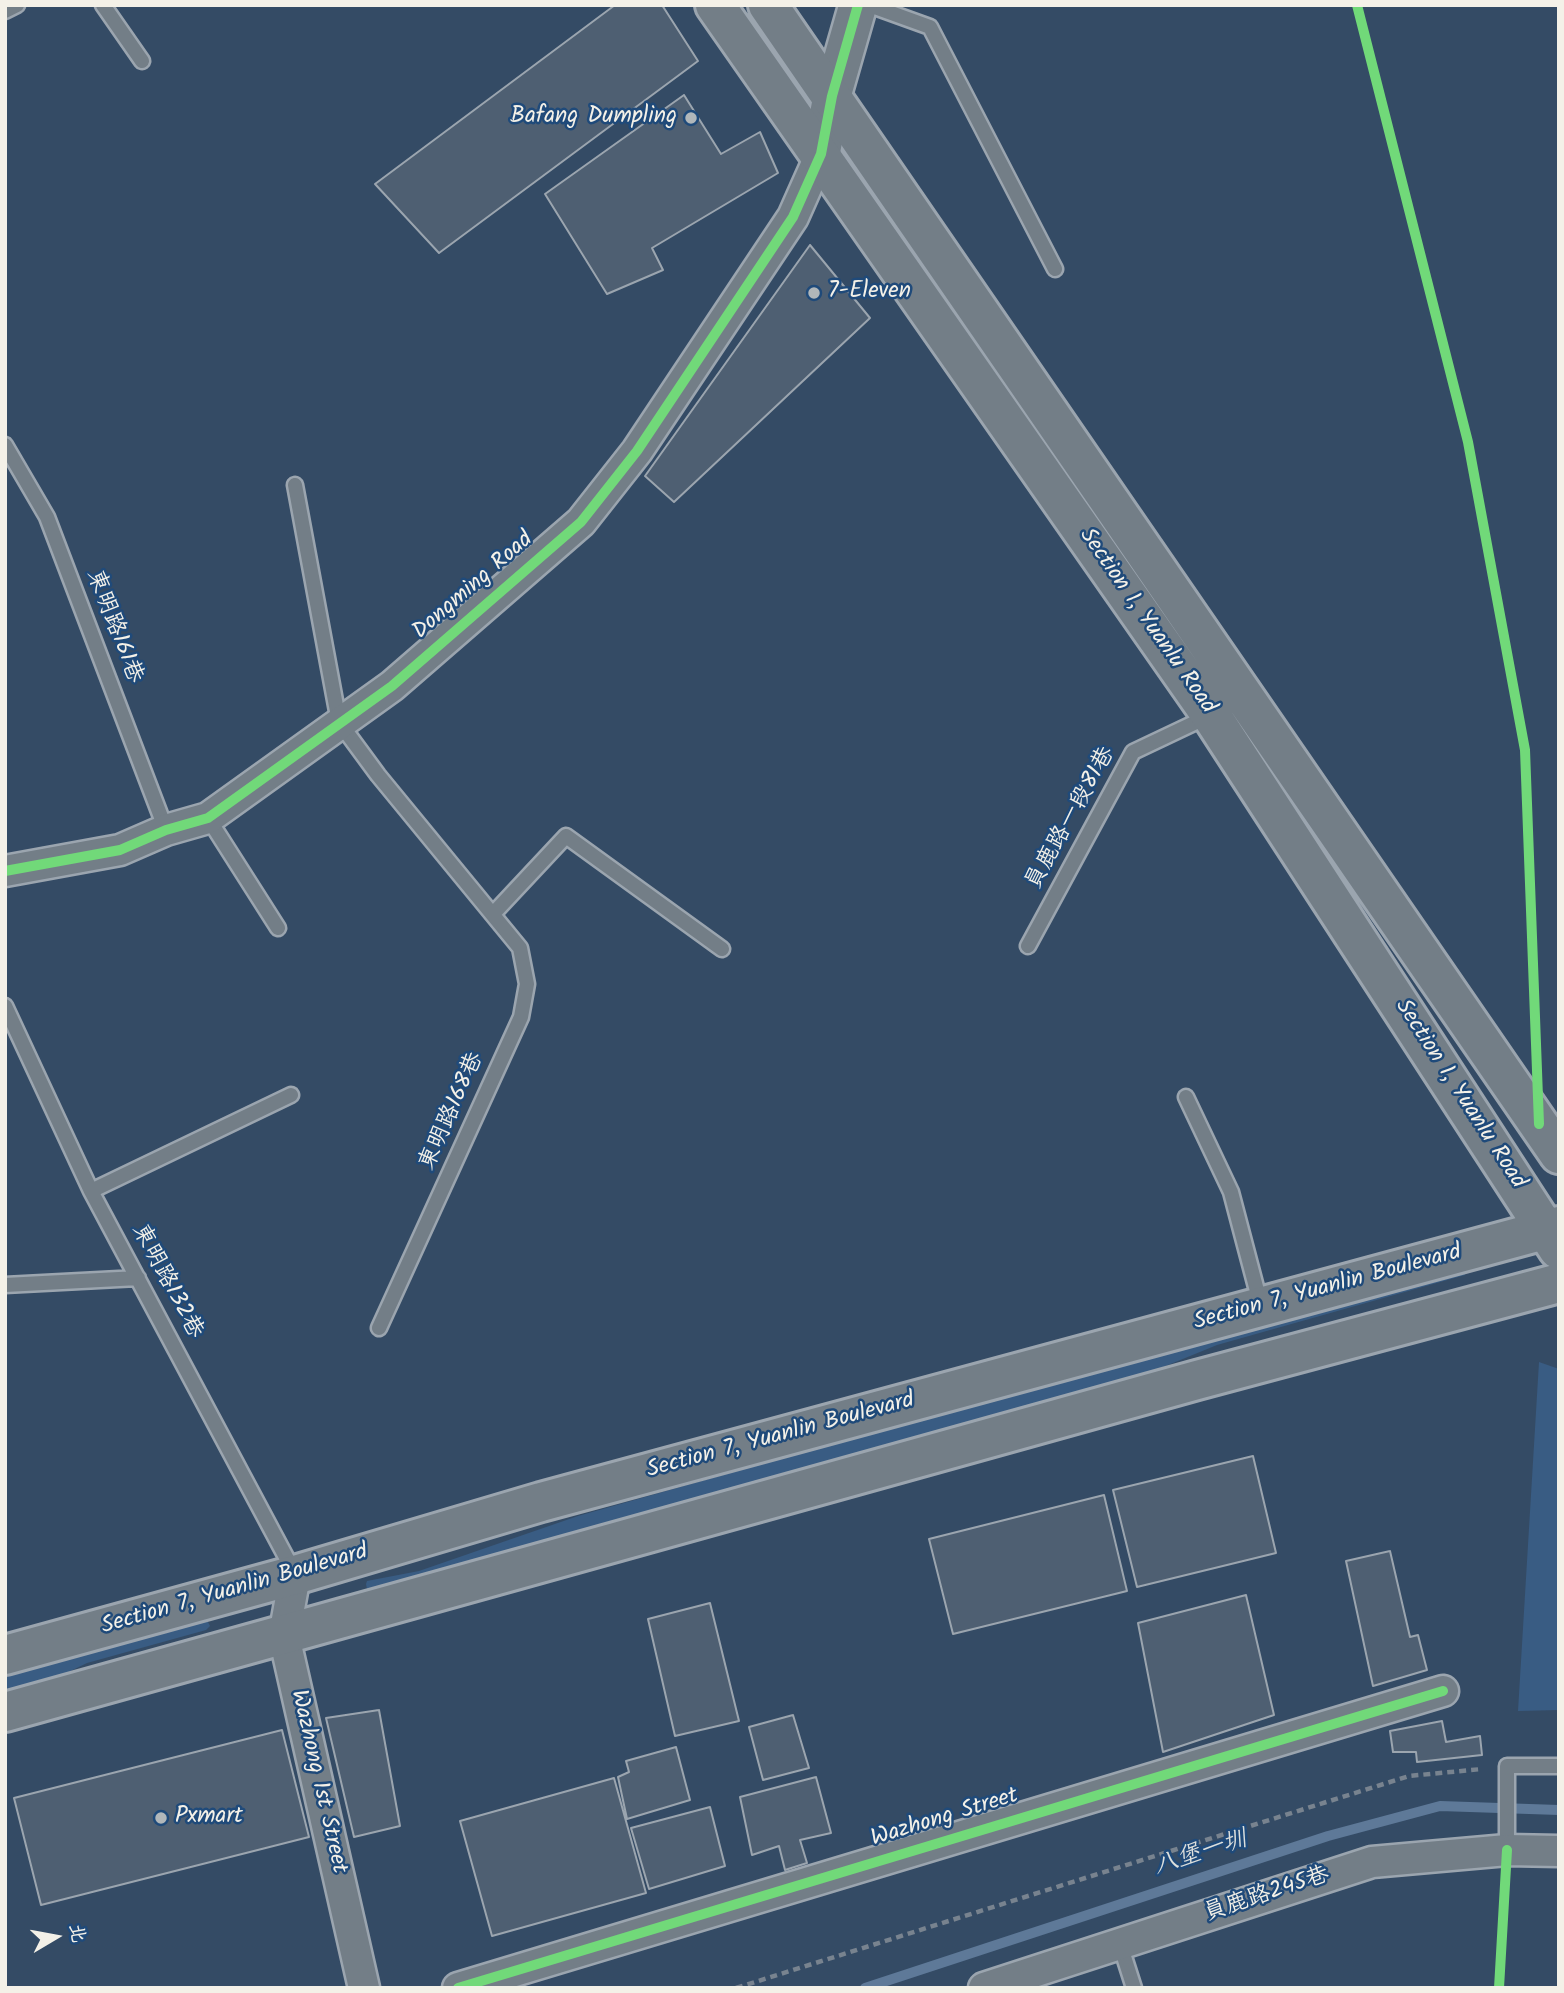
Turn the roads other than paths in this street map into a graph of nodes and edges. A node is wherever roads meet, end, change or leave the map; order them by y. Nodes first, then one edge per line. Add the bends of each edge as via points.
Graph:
1 (17, 5) edge
2 (103, 5) edge
3 (715, 5) edge
4 (768, 5) edge
5 (859, 5) edge
6 (869, 5) edge
7 (5, 11) edge
8 (142, 61) dead end
9 (832, 96) junction
10 (821, 154) junction
11 (1055, 269) dead end
12 (5, 445) edge
13 (295, 485) dead end
14 (1210, 715) junction
15 (339, 722) junction
16 (208, 818) junction
17 (166, 830) junction
18 (5, 871) edge
19 (493, 914) junction
20 (278, 928) dead end
21 (1028, 946) dead end
22 (722, 949) dead end
23 (5, 1006) edge
24 (291, 1096) dead end
25 (1186, 1097) dead end
26 (1559, 1154) edge
27 (91, 1191) junction
28 (1555, 1236) edge
29 (138, 1279) junction
30 (1559, 1283) edge
31 (5, 1285) edge
32 (1261, 1307) junction
33 (379, 1328) dead end
34 (295, 1575) junction
35 (284, 1636) junction
36 (5, 1655) edge
37 (1443, 1690) dead end
38 (5, 1712) edge
39 (1559, 1766) edge
40 (1507, 1838) junction
41 (1559, 1852) edge
42 (1120, 1944) junction
43 (364, 1988) edge
44 (458, 1988) edge
45 (984, 1988) edge
46 (1134, 1988) edge

1 - 7 lane
2 - 8 lane
3 - 10 main road, Section 1, Yuanlu Road
4 - 9 main road, Section 1, Yuanlu Road
5 - 9 street
6 - 11 lane via 930,27
9 - 10 street
9 - 26 main road, Section 1, Yuanlu Road
10 - 14 main road, Section 1, Yuanlu Road
10 - 15 street, Dongming Road via 793,217 637,451 581,522 392,686
12 - 17 lane, 東明路161巷 via 47,517
13 - 15 lane
14 - 21 lane, 員鹿路一段81巷 via 1133,752
14 - 28 main road, Section 1, Yuanlu Road
15 - 16 street, Dongming Road
15 - 19 lane, 東明路168巷
16 - 17 street, Dongming Road
16 - 20 lane
17 - 18 street, Dongming Road via 120,850
19 - 22 lane via 566,836
19 - 33 lane, 東明路168巷 via 520,948 527,984 521,1017
23 - 27 lane, 東明路132巷
24 - 27 lane
25 - 32 lane via 1231,1192
27 - 29 lane, 東明路132巷
28 - 32 main road, Section 7, Yuanlin Boulevard
29 - 31 lane
29 - 34 lane, 東明路132巷
30 - 35 main road
32 - 34 main road, Section 7, Yuanlin Boulevard via 541,1502
34 - 35 street, Wazhong 1st Street
34 - 36 main road, Section 7, Yuanlin Boulevard
35 - 38 main road
35 - 43 street, Wazhong 1st Street
37 - 44 street, Wazhong Street
39 - 40 lane via 1507,1766
40 - 41 street, 員鹿路245巷
40 - 42 street, 員鹿路245巷 via 1372,1862
42 - 45 street, 員鹿路245巷
42 - 46 lane

